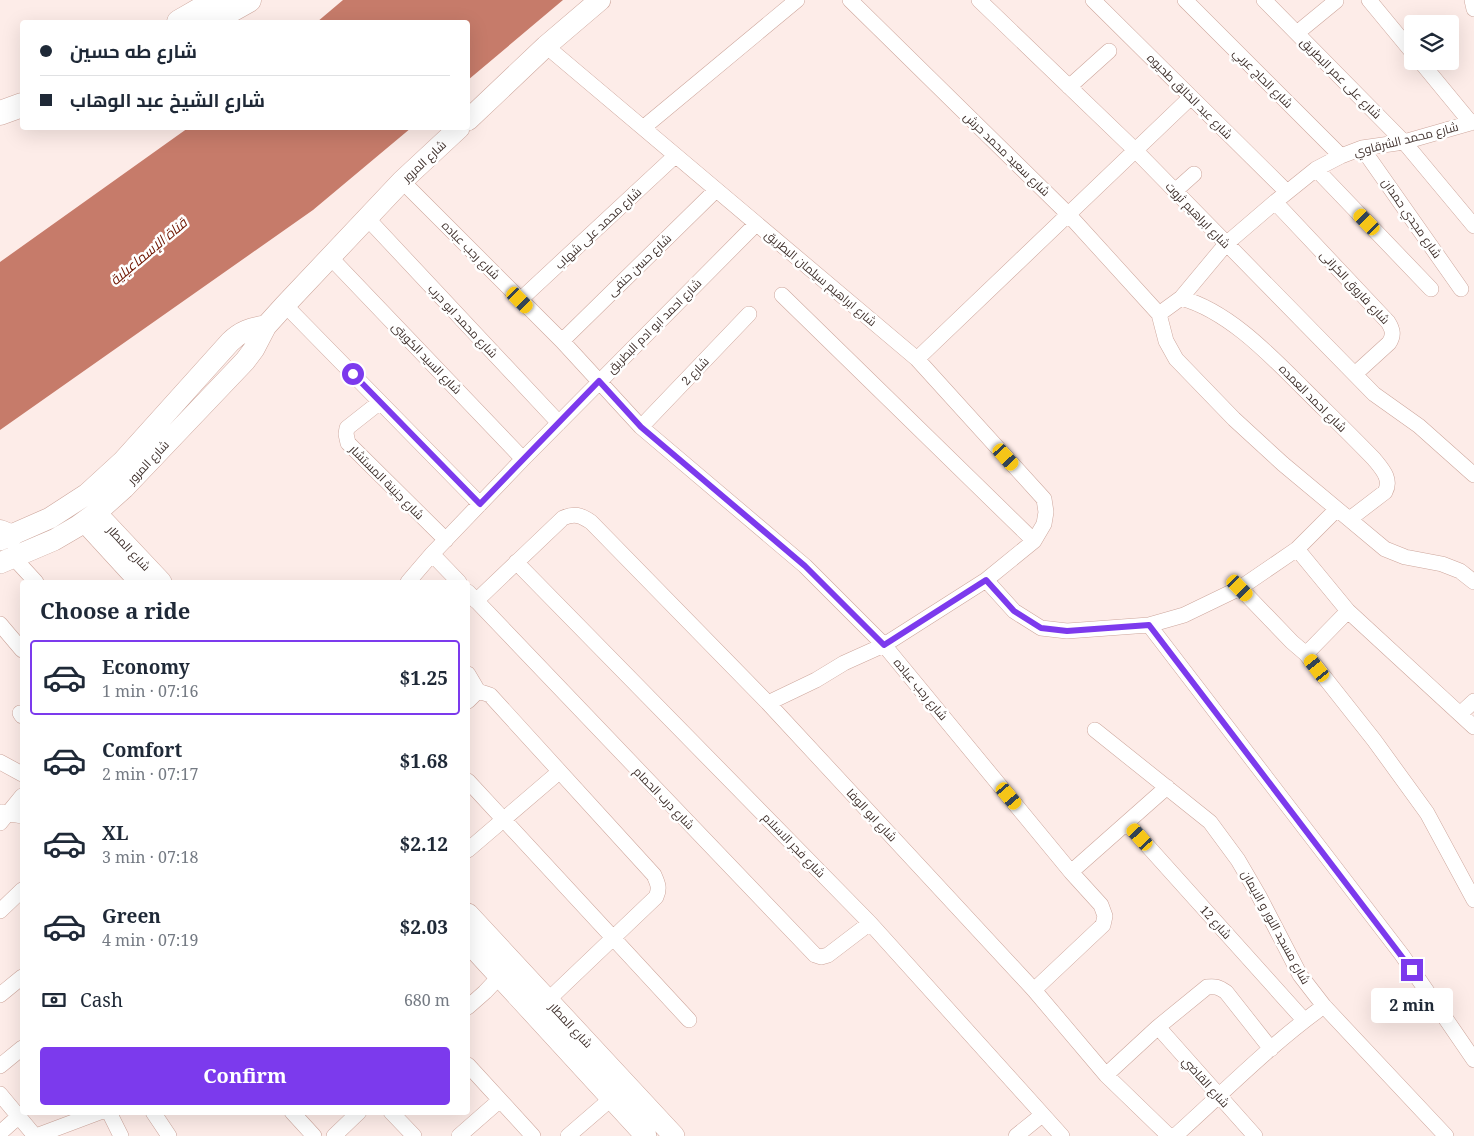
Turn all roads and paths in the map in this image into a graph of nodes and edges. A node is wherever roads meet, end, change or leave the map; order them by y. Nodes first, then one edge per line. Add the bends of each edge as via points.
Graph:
1 (249, 0) edge
2 (600, 0) edge
3 (797, 0) edge
4 (850, 0) edge
5 (979, 0) edge
6 (1093, 0) edge
7 (1185, 0) edge
8 (1264, 0) edge
9 (1369, 0) edge
10 (1336, 1) edge
11 (205, 8) edge
12 (183, 20) edge
13 (1297, 33) junction
14 (1404, 42) edge
15 (546, 46) junction
16 (1109, 51) dead end
17 (1428, 70) edge
18 (1069, 87) junction
19 (20, 90) edge
20 (0, 96) edge
21 (1191, 96) junction
22 (20, 106) edge
23 (0, 112) edge
24 (470, 118) edge
25 (1473, 123) edge
26 (642, 128) junction
27 (457, 130) edge
28 (1404, 142) junction
29 (1362, 148) junction
30 (1135, 150) junction
31 (675, 156) junction
32 (1341, 156) junction
33 (1316, 169) junction
34 (1194, 174) dead end
35 (402, 181) junction
36 (716, 190) junction
37 (1175, 192) junction
38 (1287, 192) junction
39 (1275, 202) junction
40 (1068, 214) junction
41 (367, 218) junction
42 (756, 224) junction
43 (1474, 226) edge
44 (1226, 244) junction
45 (330, 257) junction
46 (1431, 289) dead end
47 (1461, 289) dead end
48 (782, 295) dead end
49 (1181, 298) junction
50 (520, 300) junction
51 (285, 305) junction
52 (749, 314) dead end
53 (1159, 314) junction
54 (266, 326) junction
55 (562, 341) junction
56 (917, 359) junction
57 (1355, 374) junction
58 (599, 381) junction
59 (380, 402) junction
60 (559, 423) junction
61 (641, 427) junction
62 (523, 459) junction
63 (1474, 475) edge
64 (480, 504) junction
65 (1337, 508) junction
66 (90, 517) junction
67 (1350, 518) junction
68 (446, 540) junction
69 (1034, 541) junction
70 (5, 546) edge
71 (1296, 548) junction
72 (432, 554) junction
73 (516, 562) junction
74 (34, 580) edge
75 (138, 580) edge
76 (159, 580) edge
77 (410, 580) edge
78 (457, 580) edge
79 (986, 580) junction
80 (1474, 582) edge
81 (1240, 588) junction
82 (472, 596) edge
83 (1348, 611) junction
84 (0, 624) edge
85 (1149, 625) junction
86 (884, 645) junction
87 (20, 648) edge
88 (1306, 654) junction
89 (470, 683) edge
90 (473, 696) edge
91 (1474, 701) edge
92 (768, 703) junction
93 (1460, 714) junction
94 (1474, 727) edge
95 (1095, 730) dead end
96 (0, 762) edge
97 (559, 772) junction
98 (20, 773) edge
99 (470, 783) edge
100 (1167, 787) junction
101 (20, 798) edge
102 (2, 816) edge
103 (20, 816) edge
104 (503, 818) junction
105 (1127, 823) junction
106 (470, 848) edge
107 (1071, 872) junction
108 (20, 892) edge
109 (1474, 900) edge
110 (0, 911) edge
111 (470, 920) edge
112 (870, 923) junction
113 (613, 938) junction
114 (477, 943) edge
115 (500, 976) junction
116 (20, 979) edge
117 (1034, 990) junction
118 (0, 996) edge
119 (548, 1000) junction
120 (470, 1005) edge
121 (1324, 1006) junction
122 (689, 1020) dead end
123 (1304, 1020) junction
124 (1158, 1027) junction
125 (1271, 1049) junction
126 (20, 1050) edge
127 (1474, 1060) edge
128 (0, 1066) edge
129 (470, 1067) edge
130 (1106, 1075) junction
131 (0, 1094) edge
132 (1219, 1096) junction
133 (612, 1098) junction
134 (500, 1100) junction
135 (92, 1115) edge
136 (110, 1115) edge
137 (155, 1115) edge
138 (295, 1115) edge
139 (356, 1115) edge
140 (394, 1115) edge
141 (1042, 1115) junction
142 (19, 1116) junction
143 (524, 1133) edge
144 (0, 1134) edge
145 (35, 1136) edge
146 (121, 1136) edge
147 (169, 1136) edge
148 (314, 1136) edge
149 (334, 1136) edge
150 (414, 1136) edge
151 (459, 1136) edge
152 (568, 1136) edge
153 (646, 1136) edge
154 (674, 1136) edge
155 (1016, 1136) edge
156 (1062, 1136) edge
157 (1169, 1136) edge
158 (1175, 1136) edge
159 (1255, 1136) edge
160 (1446, 1136) edge

1 - 11 main road
2 - 15 main road
3 - 26 street
4 - 40 street, شارع سعيد محمد حرش
5 - 18 street, شارع ابراهيم ثروت
6 - 21 street, شارع عبد الخالق طحيوه
7 - 32 street, شارع الحاج عربي
8 - 13 street, شارع على عمر البطريق
9 - 14 street
10 - 13 street
11 - 12 main road
13 - 28 street, شارع على عمر البطريق
15 - 24 main road
15 - 26 street, شارع ابراهيم سيلمان البطريق
16 - 18 street
17 - 25 street
18 - 30 street, شارع ابراهيم ثروت
19 - 20 main road
21 - 30 street
21 - 38 street, شارع عبد الخالق طحيوه
22 - 23 main road
25 - 28 street, شارع محمد الشرقاوي
26 - 31 street, شارع ابراهيم سيلمان البطريق
27 - 35 main road, شارع المرور
28 - 29 street, شارع محمد الشرقاوي
28 - 43 street, شارع على عمر البطريق
29 - 32 street, شارع محمد الشرقاوي
29 - 47 street, شارع مجدي حمدان
30 - 37 street, شارع ابراهيم ثروت
30 - 40 street
31 - 36 street, شارع ابراهيم سيلمان البطريق
31 - 50 street, شارع محمد على شهاب
32 - 33 street, شارع محمد الشرقاوي
33 - 38 street, شارع محمد الشرقاوي
33 - 46 street
34 - 37 street
35 - 41 main road, شارع المرور
35 - 50 street, شارع رجب عباده
36 - 42 street, شارع ابراهيم سيلمان البطريق
36 - 55 street, شارع حسن حنفى
37 - 44 street, شارع ابراهيم ثروت
38 - 39 street, شارع محمد الشرقاوي
39 - 44 street, شارع محمد الشرقاوي
39 - 57 street, شارع فاروق الكرانى via 1393,330 1389,343
40 - 53 street, شارع سعيد محمد حرش
40 - 56 street
41 - 45 main road, شارع المرور
41 - 60 street, شارع محمد ابو حرب
42 - 56 street, شارع ابراهيم سيلمان البطريق
42 - 58 street, شارع احمد ابو ادم البطريق
44 - 49 street, شارع محمد الشرقاوي
44 - 57 street, شارع ابراهيم ثروت
45 - 51 main road, شارع المرور
45 - 62 street, شارع السيد الكويتى
48 - 69 street
49 - 53 street, شارع محمد الشرقاوي
49 - 67 street, شارع احمد العمده via 1212,311 1251,338 1374,459 1387,478 1388,486
50 - 55 street, شارع رجب عباده
51 - 54 main road, شارع المرور
51 - 59 street
52 - 61 street, شارع 2
53 - 65 street via 1166,340 1176,359 1234,419
54 - 66 main road, شارع المرور via 245,360 124,488
54 - 70 main road, شارع المرور via 239,333 140,443 87,494
55 - 58 street, شارع رجب عباده
56 - 69 street, شارع ابراهيم سيلمان البطريق via 1044,499 1044,524
57 - 63 street, شارع ابراهيم ثروت via 1374,394 1419,426
58 - 60 street, شارع احمد ابو ادم البطريق
58 - 61 street, شارع رجب عباده
59 - 64 street
59 - 68 street, شارع جنينة المستشار via 347,428 348,443
60 - 62 street, شارع احمد ابو ادم البطريق
61 - 86 street, شارع رجب عباده via 805,566
62 - 64 street, شارع احمد ابو ادم البطريق
64 - 68 street, شارع احمد ابو ادم البطريق
65 - 67 street
65 - 71 street
66 - 70 main road, شارع المرور via 42,546
66 - 75 main road, شارع المطار
66 - 76 main road, شارع المطار
67 - 80 street via 1386,549 1405,557 1442,564 1460,571
68 - 72 street, شارع احمد ابو ادم البطريق
69 - 79 street
70 - 74 street
71 - 81 street
71 - 83 street
72 - 77 street, شارع احمد ابو ادم البطريق
72 - 78 street
73 - 82 street
73 - 92 street, شارع ابو الوفا via 563,518 582,516
73 - 112 street, شارع فجر الاسلام
79 - 85 street via 1014,611 1041,628 1067,631
79 - 86 street
81 - 85 street via 1184,615
81 - 88 street
82 - 112 street, شارع درب الحمام via 815,955 828,955
83 - 88 street
83 - 93 street
84 - 87 street
85 - 127 street via 1402,954
86 - 92 street
86 - 107 street, شارع رجب عباده
88 - 109 street via 1422,806
89 - 90 street
90 - 97 street via 490,695
91 - 93 street
92 - 117 street, شارع ابو الوفا
93 - 94 street
95 - 100 street, شارع مسجد النور و الايمان
96 - 98 street
97 - 104 street
97 - 113 street via 658,883 656,897
99 - 104 street
100 - 105 street
100 - 121 street, شارع مسجد النور و الايمان via 1210,822 1238,860 1300,975
101 - 102 street
102 - 103 street
104 - 106 street
104 - 113 street
105 - 107 street
105 - 123 street, شارع 12
107 - 117 street, شارع رجب عباده via 1101,905 1103,925
108 - 110 street
111 - 114 main road, شارع المطار
112 - 141 street, شارع فجر الاسلام
113 - 119 street
113 - 122 street
114 - 115 main road, شارع المطار
114 - 119 main road, شارع المطار
115 - 120 street
115 - 133 main road, شارع المطار
116 - 118 street
117 - 130 street, شارع ابو الوفا
119 - 154 main road, شارع المطار
121 - 123 street
121 - 160 street, شارع مسجد النور و الايمان
123 - 125 street
124 - 125 street via 1207,987 1214,986 1226,992
124 - 130 street
124 - 132 street, شارع القاضي
125 - 132 street
126 - 128 street
129 - 134 street
130 - 157 street, شارع ابو الوفا
131 - 142 street
132 - 158 street
132 - 159 street, شارع القاضي
133 - 152 street
133 - 153 main road, شارع المطار
134 - 143 street
134 - 151 street
135 - 145 street
136 - 146 street
137 - 147 street
138 - 148 street
139 - 149 street
140 - 150 street
141 - 155 street
141 - 156 street, شارع فجر الاسلام
142 - 144 street
142 - 145 street

